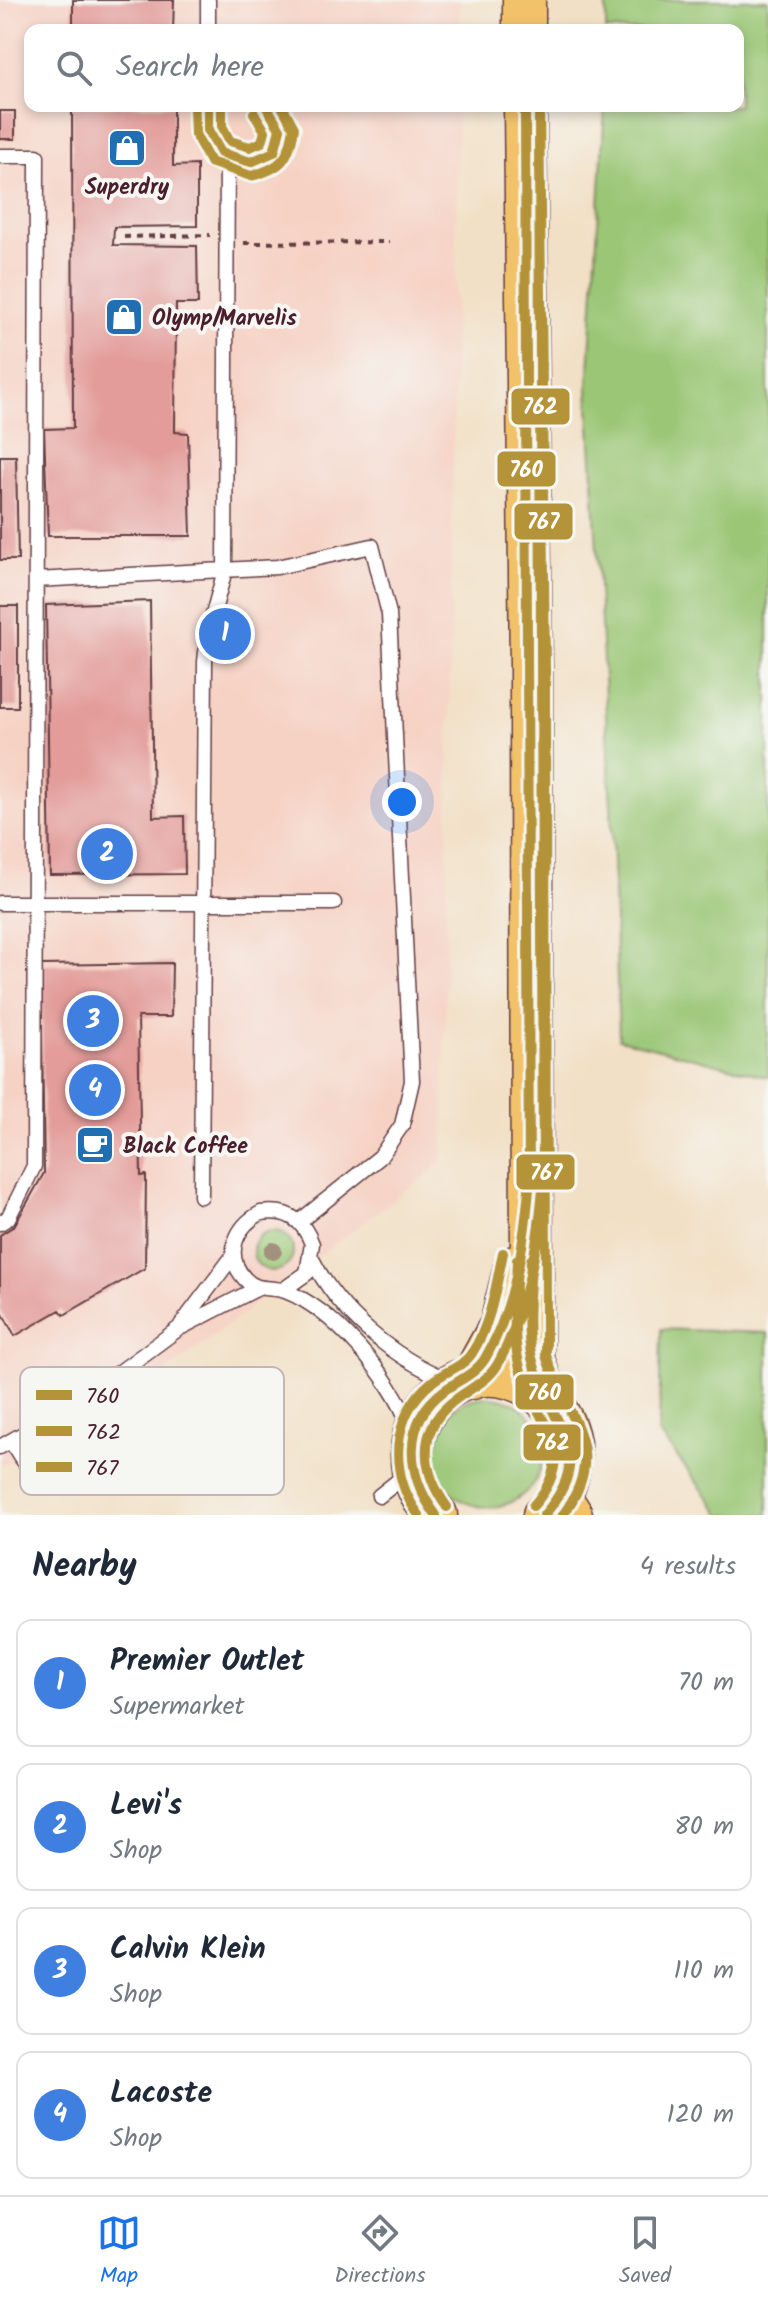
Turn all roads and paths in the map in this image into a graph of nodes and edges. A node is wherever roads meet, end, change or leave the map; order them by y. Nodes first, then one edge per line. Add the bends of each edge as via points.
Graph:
1 (208, 0) edge
2 (524, 0) edge
3 (208, 24) edge
4 (524, 24) edge
5 (208, 112) edge
6 (270, 112) edge
7 (525, 112) edge
8 (0, 156) edge
9 (227, 156) junction
10 (226, 234) junction
11 (124, 237) dead end
12 (389, 242) dead end
13 (225, 570) junction
14 (36, 580) junction
15 (0, 903) edge
16 (35, 903) junction
17 (203, 903) junction
18 (334, 903) dead end
19 (201, 1196) dead end
20 (530, 1204) junction
21 (300, 1221) junction
22 (0, 1223) edge
23 (233, 1256) junction
24 (312, 1259) junction
25 (258, 1288) junction
26 (283, 1290) junction
27 (178, 1329) junction
28 (127, 1367) edge
29 (464, 1380) junction
30 (546, 1398) junction
31 (6, 1444) edge
32 (412, 1452) junction
33 (20, 1460) edge
34 (379, 1496) dead end
35 (558, 1509) edge
36 (412, 1515) edge
37 (436, 1515) edge

1 - 3 lane
2 - 4 main road
5 - 9 lane via 208,130
6 - 9 lane via 280,129 274,152 251,162
7 - 20 main road
8 - 14 lane via 37,156
9 - 10 lane
10 - 11 path
10 - 12 path via 238,243
10 - 13 lane
13 - 14 lane
13 - 17 lane via 205,662
13 - 21 lane via 277,567 372,546 389,614 412,1081 402,1125 380,1157
14 - 16 lane
15 - 16 lane
16 - 17 lane
16 - 22 lane via 34,1166 8,1218
17 - 18 lane
17 - 19 lane
20 - 29 main road via 501,1325
20 - 30 main road via 532,1357
21 - 23 lane via 288,1214 261,1213 239,1229
21 - 24 lane via 312,1244
23 - 25 lane via 246,1281
23 - 27 lane
24 - 26 lane via 307,1273
24 - 29 lane via 335,1295 404,1357
25 - 26 lane
25 - 27 lane
26 - 32 lane via 366,1354 401,1402
27 - 28 lane
29 - 30 main road via 511,1378
29 - 32 main road via 428,1405
30 - 35 main road via 568,1435 567,1478
31 - 33 lane
32 - 34 lane
32 - 37 main road via 425,1502
36 - 37 lane

